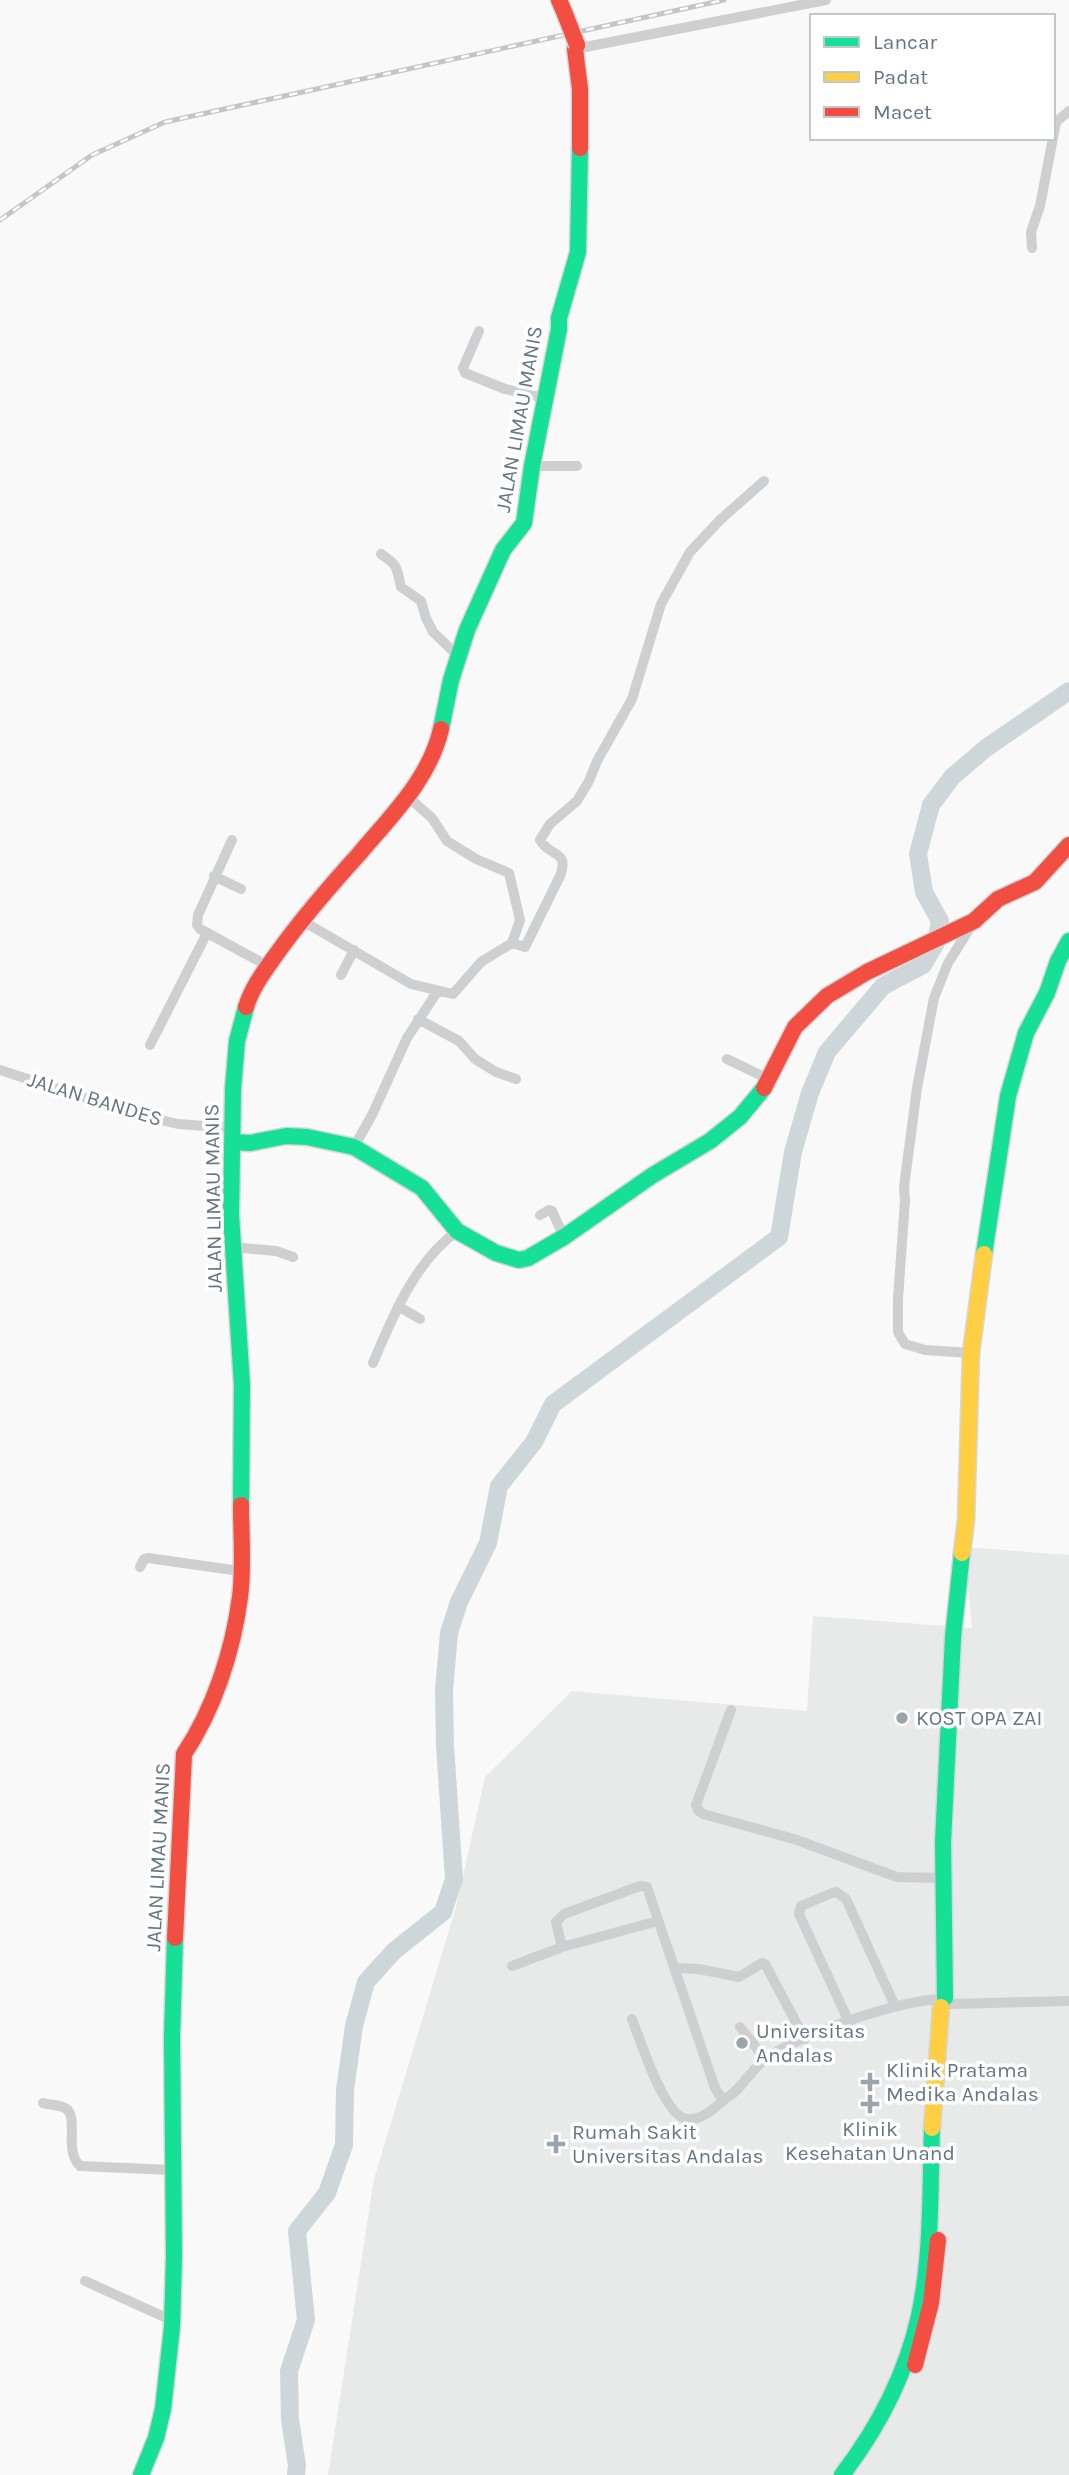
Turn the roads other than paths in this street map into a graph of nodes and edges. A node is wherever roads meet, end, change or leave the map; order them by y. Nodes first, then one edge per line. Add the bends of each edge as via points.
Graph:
1 (827, 0) edge
2 (562, 7) edge
3 (576, 47) junction
4 (1069, 111) edge
5 (1055, 127) edge
6 (1053, 140) edge
7 (1032, 248) dead end
8 (480, 331) dead end
9 (544, 398) junction
10 (532, 466) junction
11 (577, 466) dead end
12 (764, 481) dead end
13 (381, 554) dead end
14 (458, 656) junction
15 (408, 797) junction
16 (232, 840) dead end
17 (1069, 845) edge
18 (214, 876) junction
19 (241, 889) dead end
20 (301, 920) junction
21 (967, 924) junction
22 (207, 933) junction
23 (1069, 941) edge
24 (512, 943) junction
25 (354, 950) junction
26 (268, 966) junction
27 (341, 975) dead end
28 (437, 992) junction
29 (418, 1019) junction
30 (150, 1045) dead end
31 (727, 1059) dead end
32 (0, 1070) edge
33 (516, 1079) dead end
34 (768, 1079) junction
35 (233, 1135) junction
36 (354, 1147) junction
37 (540, 1215) dead end
38 (453, 1226) junction
39 (564, 1237) junction
40 (231, 1247) junction
41 (293, 1257) dead end
42 (398, 1306) junction
43 (420, 1319) dead end
44 (971, 1353) junction
45 (373, 1363) dead end
46 (140, 1567) dead end
47 (240, 1571) junction
48 (731, 1710) dead end
49 (944, 1878) junction
50 (658, 1921) junction
51 (562, 1947) junction
52 (512, 1966) dead end
53 (674, 1968) junction
54 (1069, 2001) edge
55 (945, 2003) junction
56 (895, 2006) junction
57 (632, 2019) dead end
58 (849, 2022) junction
59 (740, 2026) dead end
60 (805, 2039) junction
61 (765, 2059) junction
62 (726, 2099) junction
63 (43, 2103) dead end
64 (172, 2170) junction
65 (85, 2281) dead end
66 (924, 2314) junction
67 (173, 2321) junction
68 (141, 2475) edge
69 (842, 2475) edge
70 (856, 2475) edge

1 - 3 street
2 - 3 street, JALAN LIMAU MANIS, bridge
3 - 9 street, JALAN LIMAU MANIS via 580,233
4 - 5 street
6 - 7 street via 1031,232
8 - 9 street via 463,368 465,373
9 - 10 street, JALAN LIMAU MANIS
10 - 11 street
10 - 14 street, JALAN LIMAU MANIS via 524,523 503,550
12 - 24 street via 690,552 662,604 632,699 577,801 550,824 540,840 559,855 564,866 525,947
13 - 14 street via 398,569 401,587 421,601 433,632
14 - 15 street, JALAN LIMAU MANIS via 436,750
15 - 20 street, JALAN LIMAU MANIS
15 - 24 street via 432,818 447,841 509,873 520,920
16 - 18 street
17 - 21 street via 1035,882 998,899
18 - 19 street
18 - 22 street via 196,920
20 - 25 street
20 - 26 street, JALAN LIMAU MANIS
21 - 34 street via 867,972 813,1008 795,1027
21 - 44 street via 934,998 917,1088 905,1174 898,1332 905,1344 925,1350
22 - 26 street
22 - 30 street
23 - 44 street via 1026,1033 1008,1096
24 - 28 street via 481,962 453,994
25 - 27 street
25 - 28 street via 411,984
26 - 35 street, JALAN LIMAU MANIS via 249,997 239,1031
28 - 29 street
29 - 33 street via 459,1041 475,1059 496,1072
29 - 36 street
31 - 34 street
32 - 35 street, JALAN BANDES via 135,1114
34 - 39 street via 754,1103 710,1141
35 - 36 street via 250,1143 296,1136
35 - 40 street, JALAN LIMAU MANIS
36 - 38 street via 422,1188
37 - 39 street via 552,1211
38 - 39 street via 496,1254 519,1260
38 - 42 street
40 - 41 street
40 - 47 street, JALAN LIMAU MANIS via 242,1385
42 - 43 street
42 - 45 street
44 - 49 street via 966,1520 953,1637
46 - 47 street via 148,1558
47 - 64 street, JALAN LIMAU MANIS via 231,1647 196,1736 184,1754 175,1895
48 - 49 street via 696,1805 703,1814 794,1839 897,1877
49 - 55 street
50 - 51 street
50 - 51 street via 650,1891 640,1886 564,1914 557,1928
50 - 53 street
51 - 52 street
53 - 60 street via 738,1977 765,1964
53 - 62 street via 715,2088
54 - 55 street
55 - 56 street
55 - 66 street via 930,2127 934,2196
56 - 58 street
56 - 58 street via 846,1899 831,1893 801,1906 799,1914
57 - 62 street via 655,2078 683,2119 710,2112
58 - 60 street
59 - 61 street
60 - 61 street
61 - 62 street
63 - 64 street via 70,2113 72,2153 80,2166
64 - 67 street, JALAN LIMAU MANIS
65 - 67 street
66 - 69 street via 870,2438
66 - 70 street via 915,2365
67 - 68 street, JALAN LIMAU MANIS via 163,2414

